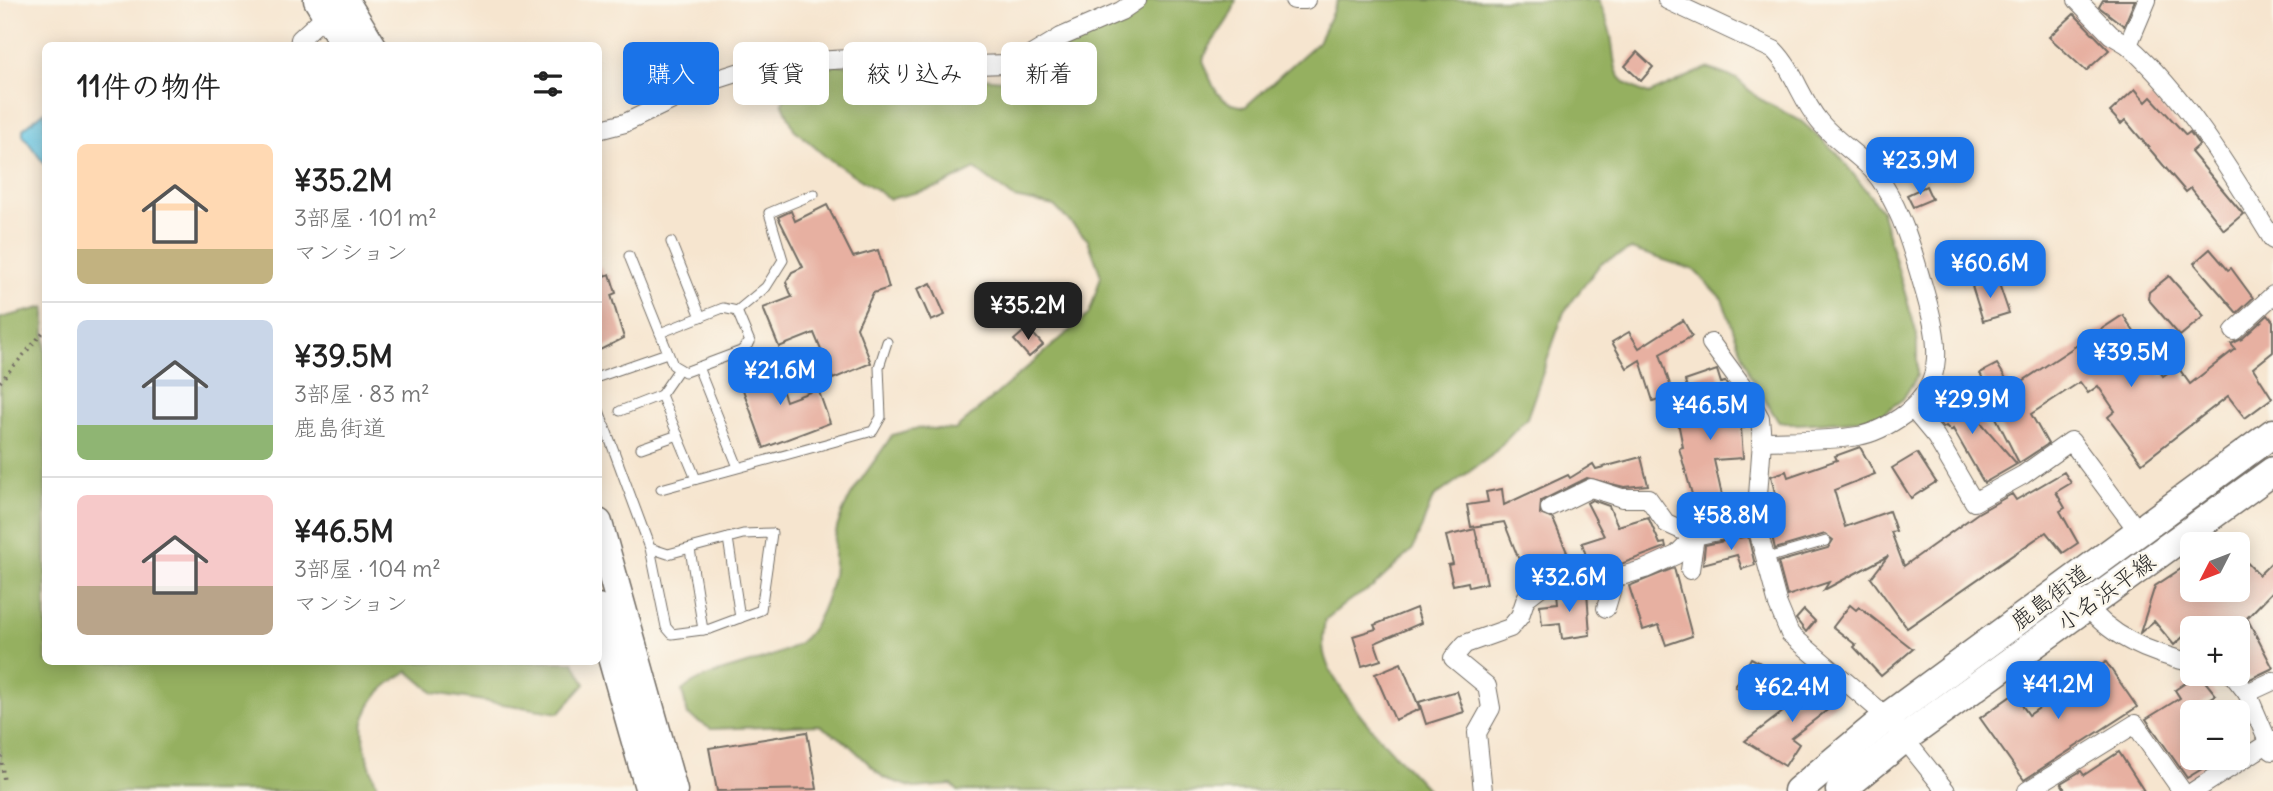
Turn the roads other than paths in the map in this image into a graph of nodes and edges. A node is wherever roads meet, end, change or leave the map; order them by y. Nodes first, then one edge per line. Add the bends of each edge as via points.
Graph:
1 (1137, 0) edge
2 (1294, 0) edge
3 (1306, 0) edge
4 (1667, 0) edge
5 (2077, 0) edge
6 (2147, 0) edge
7 (330, 5) edge
8 (300, 42) edge
9 (344, 42) edge
10 (368, 42) edge
11 (2128, 45) junction
12 (602, 129) edge
13 (814, 194) dead end
14 (2273, 240) edge
15 (671, 242) dead end
16 (629, 256) dead end
17 (2273, 295) edge
18 (737, 311) junction
19 (701, 317) junction
20 (2234, 331) dead end
21 (660, 333) junction
22 (887, 342) dead end
23 (1711, 342) dead end
24 (667, 353) junction
25 (698, 367) junction
26 (679, 369) junction
27 (602, 376) edge
28 (661, 395) junction
29 (1912, 408) junction
30 (620, 411) dead end
31 (602, 419) edge
32 (2273, 433) edge
33 (678, 435) junction
34 (1762, 440) junction
35 (641, 448) dead end
36 (738, 467) junction
37 (2273, 471) edge
38 (696, 479) junction
39 (661, 489) dead end
40 (1550, 508) dead end
41 (1756, 523) junction
42 (2138, 531) junction
43 (1695, 536) junction
44 (602, 537) edge
45 (728, 538) junction
46 (1826, 541) dead end
47 (650, 548) junction
48 (690, 549) junction
49 (1767, 558) junction
50 (1690, 570) dead end
51 (1615, 578) junction
52 (2069, 583) junction
53 (2086, 606) junction
54 (1606, 608) dead end
55 (740, 618) junction
56 (602, 622) edge
57 (702, 630) junction
58 (2180, 659) edge
59 (2273, 681) edge
60 (2241, 686) edge
61 (2247, 693) junction
62 (1887, 717) junction
63 (1905, 738) junction
64 (2271, 745) edge
65 (650, 791) edge
66 (673, 791) edge
67 (1483, 791) edge
68 (1798, 791) edge
69 (1840, 791) edge
70 (1946, 791) edge
71 (2027, 791) edge
72 (2182, 791) edge
73 (2194, 791) edge

1 - 12 street via 1007,64 914,67 849,59 765,64 712,81 625,123
2 - 3 street
4 - 29 street via 1774,50 1815,117 1882,182 1909,237 1931,316 1936,361 1933,382
5 - 11 street via 2111,36
6 - 11 street
7 - 8 street
7 - 9 main road
7 - 10 main road
11 - 14 street via 2150,64 2184,107 2230,169
13 - 18 lane via 769,213 783,260 766,287
15 - 19 lane
16 - 21 lane
17 - 20 street
18 - 19 lane via 723,308
18 - 25 lane via 750,342 741,351
19 - 21 lane
21 - 24 lane
22 - 36 lane via 880,367 881,417 873,431
23 - 34 street via 1760,418
24 - 26 lane
24 - 27 lane
25 - 26 lane via 685,372
25 - 36 lane
26 - 28 lane
28 - 30 lane
28 - 33 lane
29 - 34 street via 1876,432 1858,436
29 - 42 street via 1936,437 1974,502 2071,441
31 - 47 lane
32 - 42 main road, 鹿島街道
33 - 35 lane
33 - 38 lane
34 - 41 street
36 - 38 lane
37 - 53 main road, 小名浜平線
38 - 39 lane
40 - 43 street via 1591,488 1622,498 1648,498 1666,523
41 - 43 street
41 - 49 street
42 - 52 main road, 鹿島街道
43 - 50 street
43 - 51 street via 1676,555
44 - 66 main road
45 - 48 lane
45 - 55 lane
45 - 55 lane via 772,533 761,610
46 - 49 lane
47 - 48 lane via 668,554
47 - 57 lane via 666,627 672,635
48 - 57 lane
49 - 62 street via 1790,634
51 - 54 street
51 - 67 street via 1547,582 1526,598 1510,628 1465,644 1453,658 1487,686 1491,708 1477,733
52 - 53 street
52 - 62 main road, 鹿島街道
53 - 58 street via 2133,644
53 - 63 main road, 小名浜平線
55 - 57 lane
56 - 65 main road
59 - 61 street
60 - 61 street
61 - 64 street
62 - 63 street
62 - 68 main road, 鹿島街道
63 - 69 main road, 小名浜平線
63 - 70 street
64 - 73 street
71 - 72 street via 2135,724

